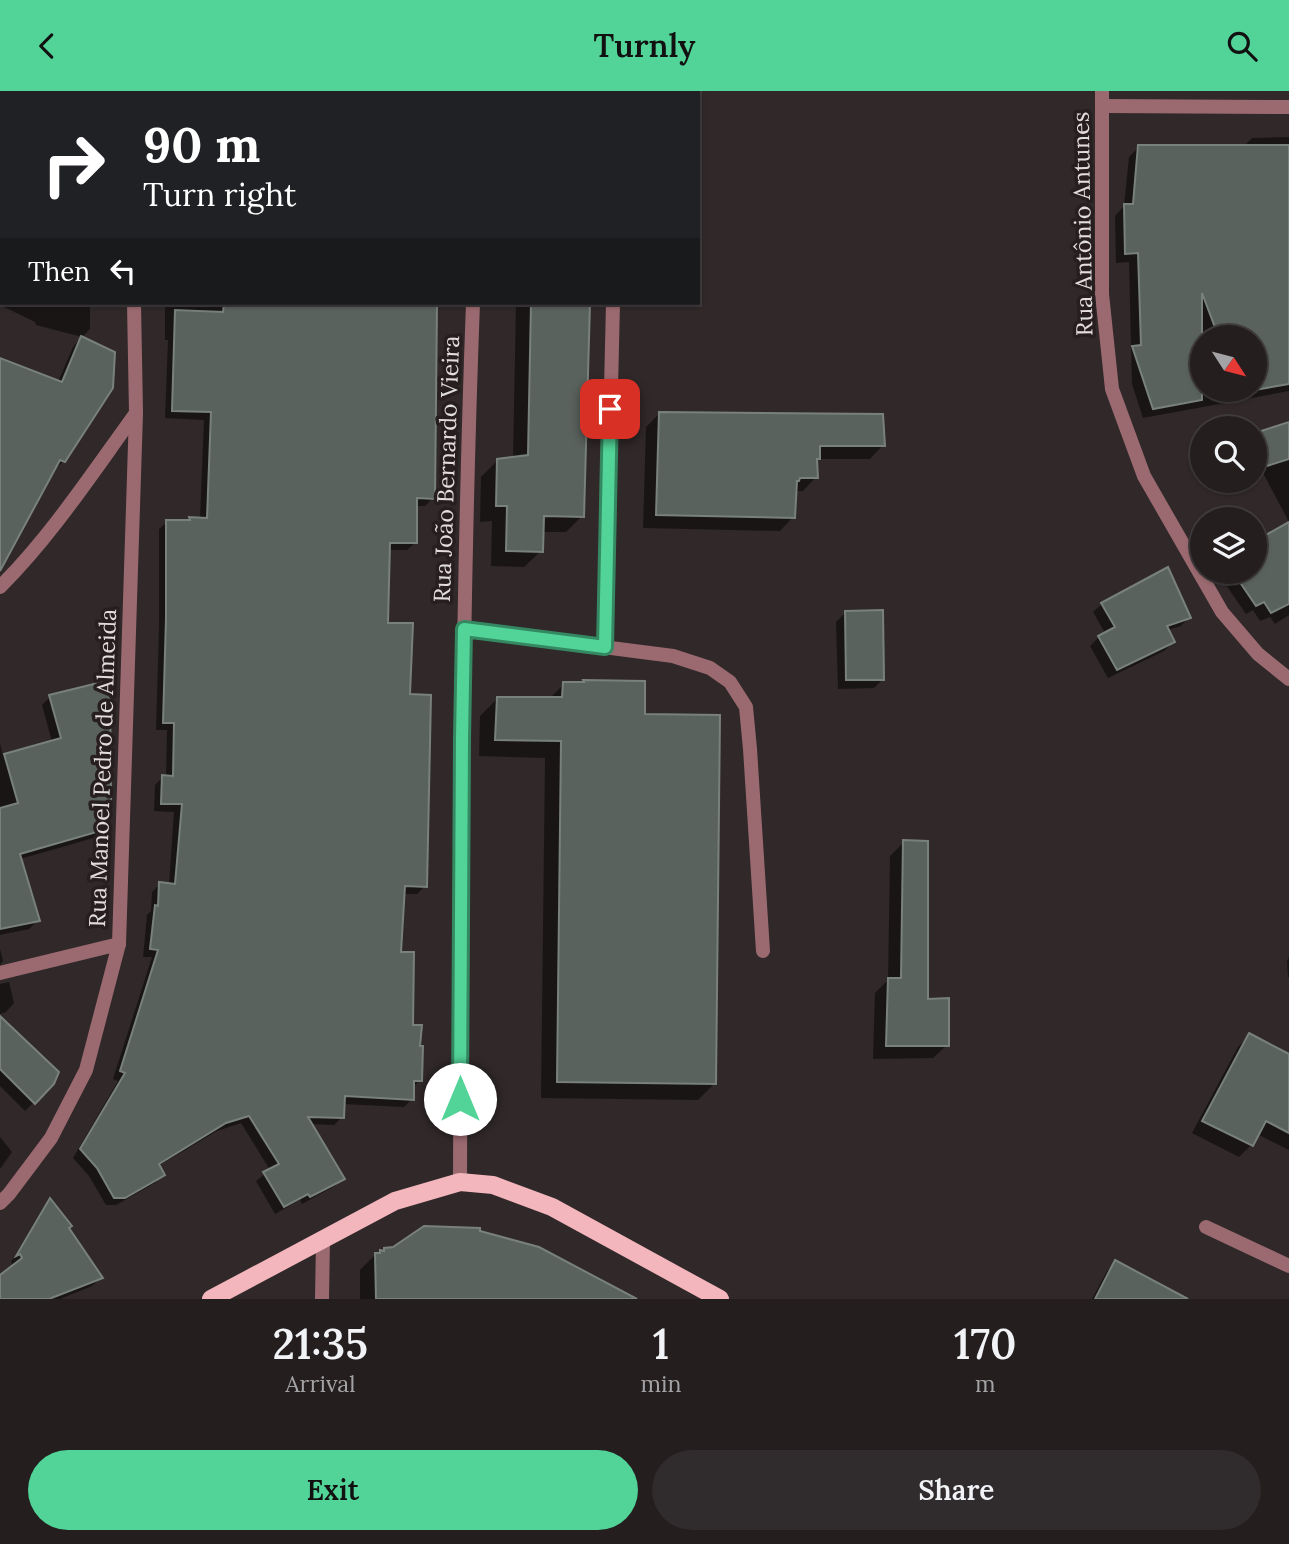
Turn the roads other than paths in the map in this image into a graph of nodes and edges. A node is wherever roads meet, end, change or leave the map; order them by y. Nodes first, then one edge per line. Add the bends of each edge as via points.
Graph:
1 (1103, 98) edge
2 (1289, 107) edge
3 (134, 305) edge
4 (474, 305) edge
5 (613, 305) edge
6 (136, 413) junction
7 (0, 587) edge
8 (464, 629) junction
9 (605, 647) junction
10 (1289, 679) edge
11 (119, 944) junction
12 (763, 951) dead end
13 (0, 973) edge
14 (460, 1182) junction
15 (0, 1203) edge
16 (1206, 1227) dead end
17 (323, 1240) junction
18 (1289, 1266) edge
19 (211, 1299) edge
20 (322, 1299) edge
21 (720, 1299) edge

1 - 2 street
1 - 10 street, Rua Antônio Antunes via 1102,294 1112,389 1144,476 1222,612 1258,654
3 - 6 street, Rua Manoel Pedro de Almeida
4 - 8 street, Rua João Bernardo Vieira
5 - 9 street
6 - 7 street via 55,524
6 - 11 street, Rua Manoel Pedro de Almeida
8 - 9 street
8 - 14 street, Rua João Bernardo Vieira
9 - 12 street via 673,656 710,668 730,682 746,707
11 - 13 street
11 - 15 street, Rua Manoel Pedro de Almeida via 86,1070 51,1138
14 - 17 main road via 395,1201
14 - 21 main road via 493,1185 552,1207
16 - 18 street
17 - 19 main road
17 - 20 street

